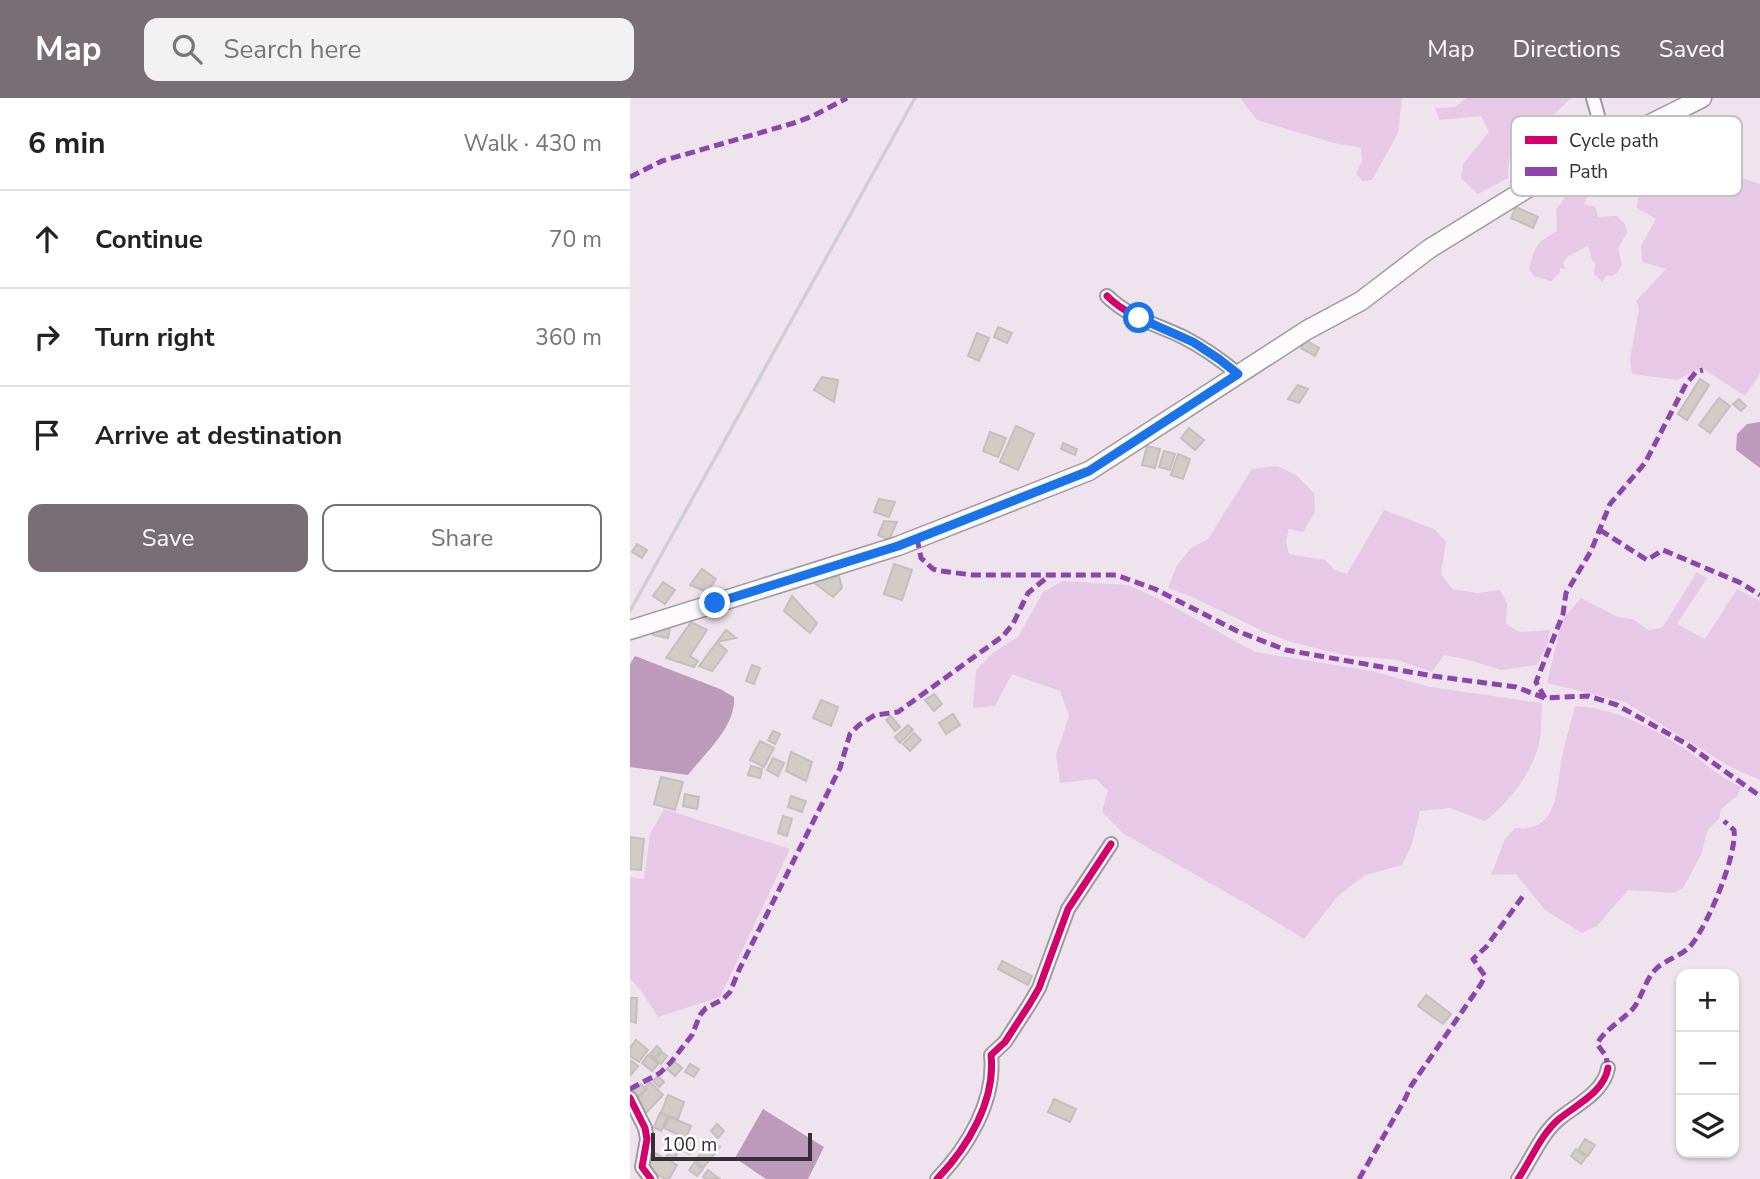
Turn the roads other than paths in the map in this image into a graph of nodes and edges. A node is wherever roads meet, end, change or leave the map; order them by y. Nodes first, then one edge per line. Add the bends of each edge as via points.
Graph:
1 (1593, 98) edge
2 (1702, 98) edge
3 (1598, 116) edge
4 (1666, 116) edge
5 (1515, 196) edge
6 (1107, 296) dead end
7 (1238, 374) junction
8 (631, 631) edge
9 (1111, 844) dead end
10 (1608, 1068) dead end
11 (630, 1098) edge
12 (651, 1179) edge
13 (937, 1179) edge
14 (1518, 1179) edge

1 - 3 street
2 - 4 main road
5 - 7 main road via 1429,249 1362,300
6 - 7 street via 1139,318 1208,351
7 - 8 main road via 1089,471 898,546
9 - 13 street via 1068,909 1034,996 1005,1042 991,1055 984,1106 955,1161
10 - 14 street via 1596,1089 1553,1126
11 - 12 street via 645,1128 642,1167

